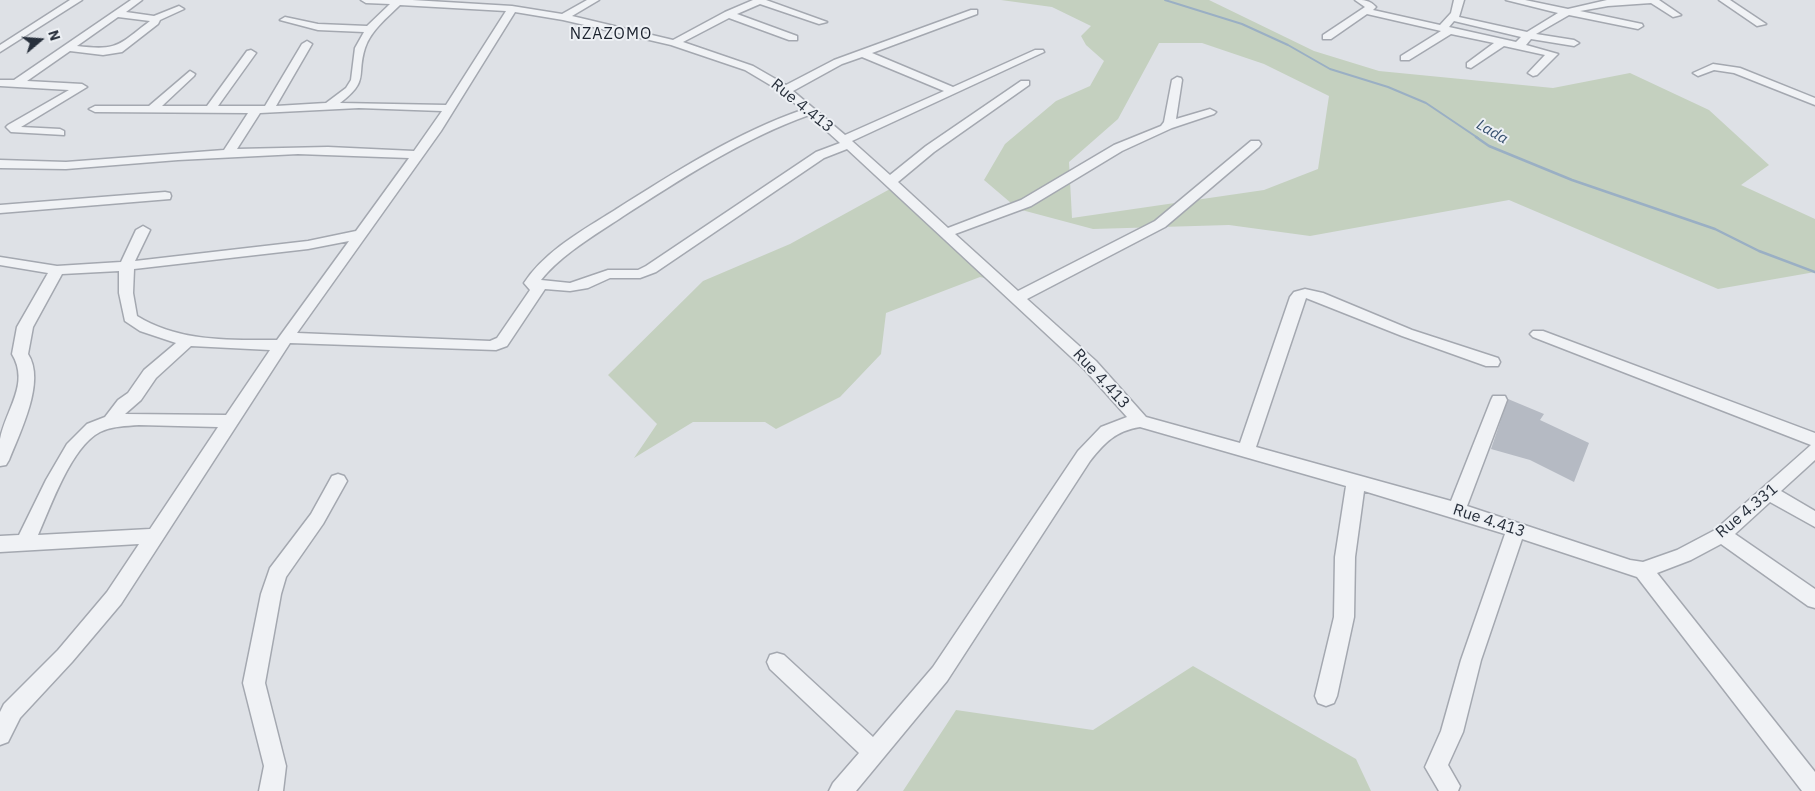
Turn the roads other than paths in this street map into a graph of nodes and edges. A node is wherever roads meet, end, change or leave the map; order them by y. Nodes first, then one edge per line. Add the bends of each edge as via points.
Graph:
1 (77, 0) edge
2 (136, 0) edge
3 (366, 0) edge
4 (594, 0) edge
5 (760, 0) edge
6 (1360, 0) edge
7 (1459, 0) edge
8 (1510, 0) edge
9 (1653, 0) edge
10 (1724, 0) edge
11 (398, 2) junction
12 (436, 2) edge
13 (179, 9) dead end
14 (512, 9) junction
15 (1366, 11) junction
16 (974, 12) dead end
17 (1567, 12) junction
18 (116, 14) junction
19 (728, 14) junction
20 (1676, 15) dead end
21 (563, 17) junction
22 (1452, 18) junction
23 (155, 19) junction
24 (285, 20) dead end
25 (822, 22) dead end
26 (1761, 24) dead end
27 (1638, 26) dead end
28 (370, 29) junction
29 (1444, 30) junction
30 (1529, 36) junction
31 (1328, 37) dead end
32 (793, 38) dead end
33 (1502, 42) junction
34 (674, 43) junction
35 (1574, 43) dead end
36 (307, 44) dead end
37 (1519, 45) junction
38 (67, 48) junction
39 (0, 50) edge
40 (1039, 52) dead end
41 (251, 53) dead end
42 (865, 54) junction
43 (1405, 58) dead end
44 (1471, 65) dead end
45 (1533, 73) dead end
46 (1698, 73) dead end
47 (190, 74) dead end
48 (1177, 80) dead end
49 (1026, 82) dead end
50 (10, 83) edge
51 (786, 90) junction
52 (951, 90) junction
53 (0, 92) edge
54 (1815, 102) edge
55 (330, 105) junction
56 (450, 108) junction
57 (95, 109) dead end
58 (152, 109) junction
59 (210, 110) junction
60 (262, 110) junction
61 (810, 111) junction
62 (1210, 112) dead end
63 (1169, 125) junction
64 (60, 133) dead end
65 (846, 142) junction
66 (1255, 144) dead end
67 (227, 155) junction
68 (418, 155) junction
69 (0, 164) edge
70 (890, 182) junction
71 (165, 196) dead end
72 (0, 209) edge
73 (143, 230) dead end
74 (947, 233) junction
75 (361, 234) junction
76 (0, 261) edge
77 (125, 266) junction
78 (57, 270) junction
79 (531, 282) junction
80 (1017, 298) junction
81 (1538, 334) dead end
82 (189, 340) junction
83 (284, 342) junction
84 (1492, 362) dead end
85 (1499, 400) dead end
86 (111, 421) junction
87 (229, 421) junction
88 (1140, 421) junction
89 (1815, 440) edge
90 (4, 441) edge
91 (1246, 450) junction
92 (1812, 456) edge
93 (0, 460) edge
94 (338, 481) dead end
95 (1356, 481) junction
96 (1770, 493) junction
97 (1457, 510) junction
98 (1815, 520) edge
99 (1516, 530) junction
100 (1722, 535) junction
101 (154, 536) junction
102 (25, 542) junction
103 (0, 544) edge
104 (1643, 570) junction
105 (1815, 600) edge
106 (776, 662) dead end
107 (1326, 696) dead end
108 (0, 735) edge
109 (873, 752) junction
110 (1449, 786) dead end
111 (1815, 790) edge
112 (271, 791) edge
113 (841, 791) edge

1 - 39 street
2 - 18 street
3 - 11 street, Rue 4.413
4 - 21 street
5 - 19 street
5 - 25 street
6 - 15 street via 1371,7
7 - 22 street
8 - 17 street
9 - 17 street via 1598,3
9 - 20 street
10 - 26 street
11 - 12 street, Rue 4.413
11 - 28 street
12 - 14 street, Rue 4.413
13 - 23 street
14 - 21 street, Rue 4.413
14 - 56 street
15 - 29 street
15 - 31 street
16 - 42 street
17 - 27 street
17 - 30 street
18 - 23 street
18 - 38 street
19 - 32 street
19 - 34 street
21 - 34 street, Rue 4.413
22 - 29 street
22 - 30 street
23 - 38 street via 154,24 118,50 103,52
24 - 28 street via 318,27
28 - 55 street via 360,48 356,80 350,90
29 - 33 street
29 - 43 street
30 - 35 street
30 - 37 street
33 - 37 street
33 - 44 street
34 - 51 street, Rue 4.413 via 749,68
36 - 60 street
37 - 45 street via 1553,54
38 - 50 street
40 - 52 street
41 - 59 street
42 - 51 street via 838,62
42 - 52 street
46 - 54 street via 1713,67 1736,70
47 - 58 street
48 - 63 street
49 - 70 street via 930,149
50 - 53 street
50 - 64 street via 82,87 12,127 15,130
51 - 61 street, Rue 4.413
52 - 65 street
55 - 56 street
55 - 60 street
56 - 68 street
57 - 58 street
58 - 59 street
59 - 60 street
60 - 67 street
61 - 65 street, Rue 4.413
61 - 79 street via 768,127 656,190 554,257
62 - 63 street
63 - 74 street via 1154,135 1118,148 1026,203
65 - 70 street, Rue 4.413
65 - 79 street via 820,155 640,274 608,274 570,287
66 - 80 street via 1160,224
67 - 68 street via 374,152
67 - 69 street via 93,163
68 - 75 street
70 - 74 street, Rue 4.413
71 - 72 street
73 - 77 street via 130,249
74 - 80 street, Rue 4.413
75 - 77 street via 332,242
75 - 83 street
76 - 78 street
77 - 78 street
77 - 82 street via 130,318 144,329
78 - 90 street via 25,327 20,354 28,365 26,377
79 - 83 street via 538,289 502,342 491,346
80 - 88 street, Rue 4.413 via 1090,365
81 - 89 street
82 - 83 street via 225,346
82 - 86 street via 143,382 135,396
83 - 87 street
84 - 91 street via 1407,333 1318,296 1301,294 1297,296
85 - 97 street
86 - 87 street
86 - 102 street via 84,435
87 - 101 street
88 - 91 street, Rue 4.413
88 - 109 street via 1118,423 1106,430 1084,456 940,674
90 - 93 street
91 - 95 street, Rue 4.413
92 - 96 street, Rue 4.331
94 - 112 street via 317,519 277,574 272,594 254,683 274,766
95 - 97 street, Rue 4.413
95 - 107 street via 1345,557 1344,617
96 - 98 street
96 - 100 street, Rue 4.331
97 - 99 street, Rue 4.413
99 - 104 street, Rue 4.413
99 - 110 street via 1472,660 1452,732 1436,767
100 - 104 street, Rue 4.331
100 - 105 street
101 - 102 street
101 - 108 street via 114,598 12,711
102 - 103 street
104 - 111 street
106 - 109 street
109 - 113 street

